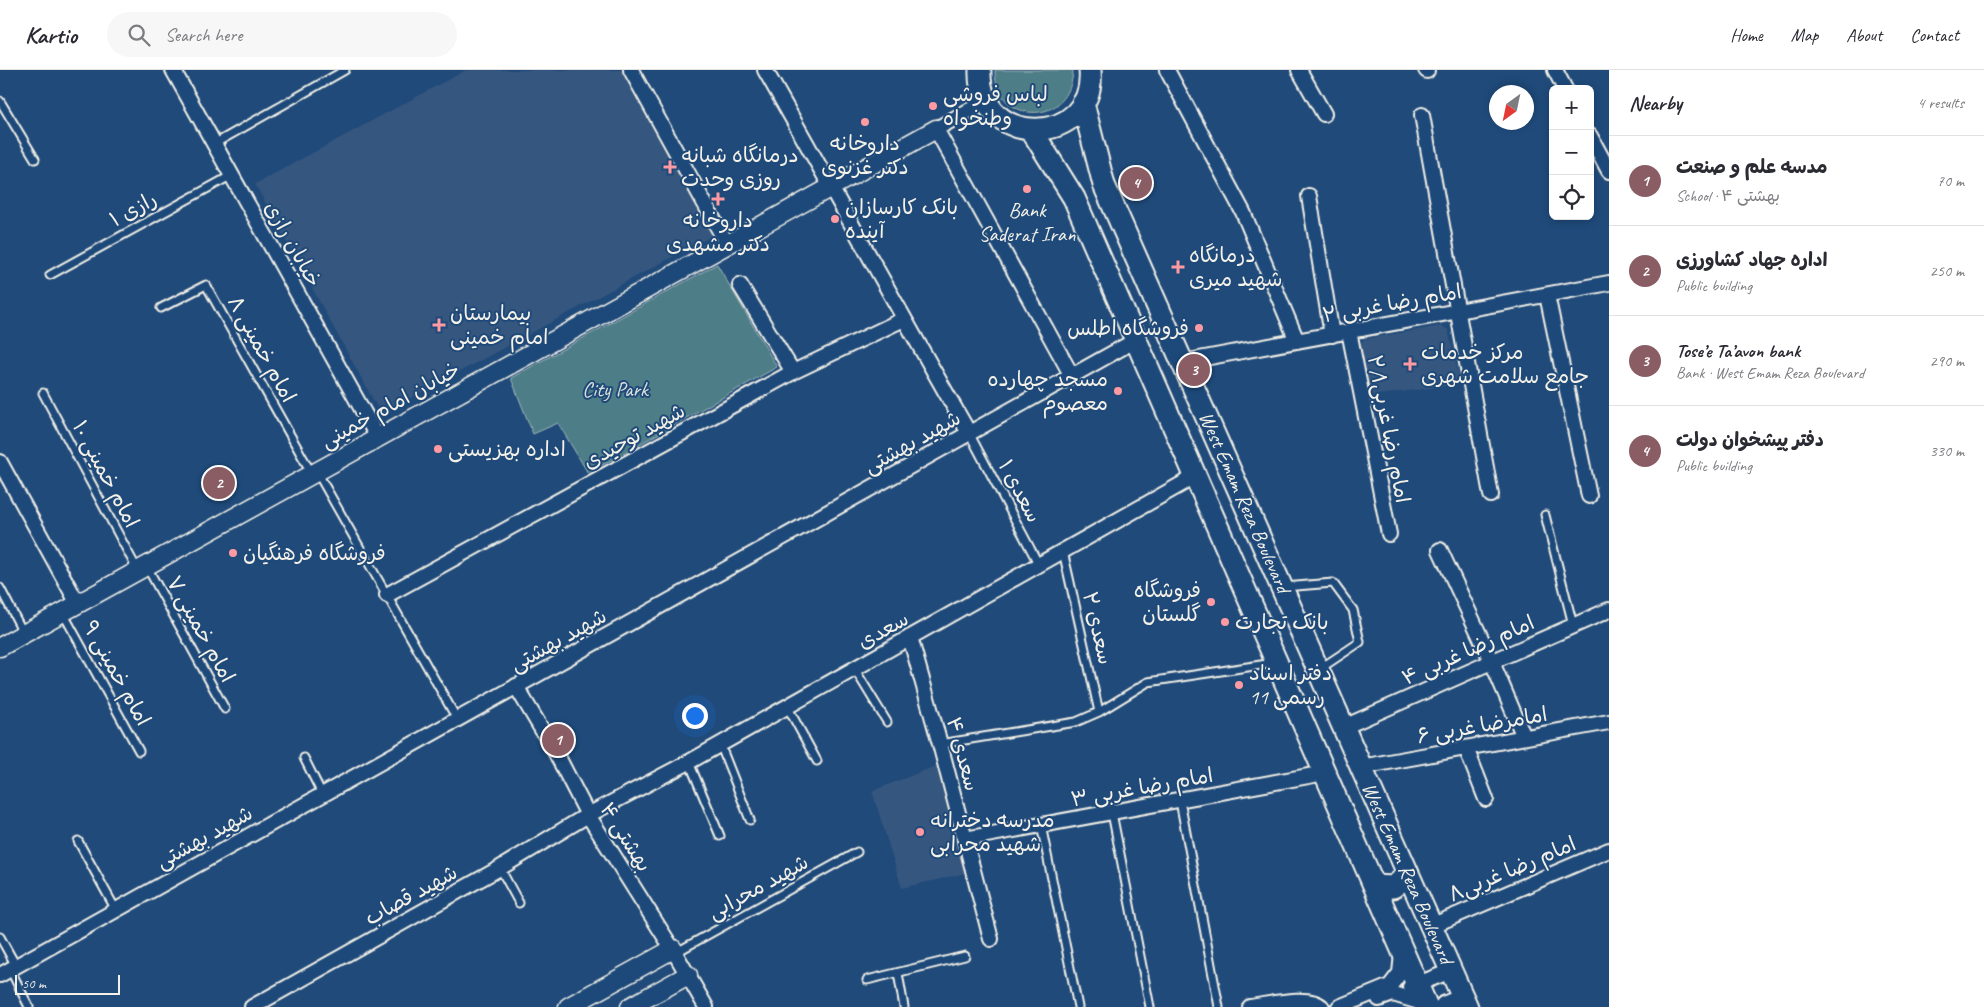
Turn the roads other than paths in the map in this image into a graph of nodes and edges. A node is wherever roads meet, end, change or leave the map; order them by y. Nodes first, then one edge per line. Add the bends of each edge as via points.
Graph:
1 (173, 70) edge
2 (345, 70) edge
3 (631, 70) edge
4 (765, 70) edge
5 (980, 70) edge
6 (1090, 70) edge
7 (1167, 70) edge
8 (1299, 70) edge
9 (1555, 70) edge
10 (1563, 85) edge
11 (0, 101) edge
12 (986, 101) junction
13 (1083, 103) junction
14 (1324, 114) dead end
15 (1422, 116) dead end
16 (936, 128) junction
17 (1032, 131) junction
18 (1594, 143) edge
19 (214, 144) junction
20 (36, 160) dead end
21 (1609, 171) edge
22 (232, 175) junction
23 (832, 186) junction
24 (1309, 196) dead end
25 (727, 244) junction
26 (50, 275) dead end
27 (1609, 283) edge
28 (740, 285) dead end
29 (1547, 295) junction
30 (162, 308) dead end
31 (1457, 312) junction
32 (904, 318) junction
33 (1349, 331) junction
34 (1332, 335) junction
35 (1136, 340) junction
36 (1297, 341) junction
37 (1182, 362) junction
38 (793, 372) junction
39 (1072, 376) junction
40 (43, 393) dead end
41 (969, 433) junction
42 (378, 438) junction
43 (0, 462) edge
44 (315, 473) junction
45 (1196, 476) junction
46 (1491, 495) dead end
47 (1589, 496) dead end
48 (1545, 514) dead end
49 (1389, 534) dead end
50 (1440, 550) dead end
51 (1063, 551) junction
52 (1039, 564) junction
53 (142, 569) junction
54 (0, 588) edge
55 (1282, 588) junction
56 (387, 595) junction
57 (71, 608) junction
58 (1609, 610) edge
59 (1573, 625) junction
60 (24, 634) junction
61 (910, 638) junction
62 (0, 647) edge
63 (1277, 662) junction
64 (1492, 662) junction
65 (854, 668) junction
66 (1318, 669) junction
67 (516, 686) junction
68 (787, 706) junction
69 (225, 709) dead end
70 (1099, 712) junction
71 (457, 719) junction
72 (887, 722) dead end
73 (1609, 722) edge
74 (1344, 727) junction
75 (1524, 737) junction
76 (720, 744) junction
77 (940, 744) junction
78 (1466, 748) junction
79 (139, 751) dead end
80 (304, 758) dead end
81 (817, 761) dead end
82 (689, 762) junction
83 (1361, 767) junction
84 (1325, 773) junction
85 (322, 794) junction
86 (1486, 799) dead end
87 (1180, 801) junction
88 (1112, 813) junction
89 (588, 816) junction
90 (750, 820) dead end
91 (1040, 825) junction
92 (720, 836) dead end
93 (965, 839) junction
94 (78, 841) dead end
95 (1609, 850) edge
96 (857, 852) dead end
97 (500, 868) junction
98 (1407, 871) junction
99 (1375, 886) junction
100 (520, 903) dead end
101 (116, 910) junction
102 (1431, 926) junction
103 (0, 937) edge
104 (991, 939) dead end
105 (1402, 948) junction
106 (674, 951) junction
107 (965, 956) dead end
108 (1449, 966) junction
109 (9, 970) edge
110 (898, 972) junction
111 (688, 975) junction
112 (867, 980) dead end
113 (1416, 981) junction
114 (1393, 994) junction
115 (1459, 1006) edge
116 (29, 1007) edge
117 (252, 1007) edge
118 (568, 1007) edge
119 (630, 1007) edge
120 (706, 1007) edge
121 (904, 1007) edge
122 (1078, 1007) edge
123 (1150, 1007) edge
124 (1219, 1007) edge
125 (1250, 1007) edge
126 (1322, 1007) edge
127 (1339, 1007) edge
128 (1357, 1007) edge
129 (1423, 1007) edge
130 (1427, 1007) edge

1 - 19 street, خیابان رازی
2 - 19 lane
3 - 25 street
4 - 23 street
5 - 12 main road via 979,82
6 - 13 main road via 1090,85
7 - 36 street via 1243,212
8 - 14 street
9 - 10 street
11 - 20 lane
12 - 16 street, خیابان امام خمینی
12 - 17 main road via 997,116
13 - 17 main road via 1070,118 1052,128
13 - 37 main road, West Emam Reza Boulevard via 1104,185
15 - 31 street
16 - 23 street, خیابان امام خمینی
16 - 39 street
17 - 35 main road, West Emam Reza Boulevard via 1074,198
18 - 21 street
19 - 22 street, خیابان رازی
22 - 26 lane, رازی ۱
22 - 42 street, خیابان رازی
23 - 25 street, خیابان امام خمینی
23 - 32 street
24 - 34 street
25 - 42 street, خیابان امام خمینی
27 - 29 street, امام رضا غربی ۲
28 - 38 street
29 - 31 street, امام رضا غربی ۲
29 - 47 street
30 - 44 lane, امام خمینی ۸ via 206,284
31 - 33 street, امام رضا غربی ۲
31 - 46 street
32 - 38 street, شهید توحیدی
32 - 41 street
33 - 34 street, امام رضا غربی ۲
33 - 49 street, امام رضا غربی۲/۱
34 - 36 street, امام رضا غربی ۲
35 - 39 street, شهید بهشتی
35 - 45 main road, West Emam Reza Boulevard
36 - 37 street, امام رضا غربی ۲
37 - 55 main road, West Emam Reza Boulevard
38 - 56 street, شهید توحیدی
39 - 41 street, شهید بهشتی
40 - 53 lane, امام خمینی ۱۰
41 - 52 lane, سعدی ۱
41 - 67 street, شهید بهشتی
42 - 44 street, خیابان امام خمینی
43 - 57 street
44 - 53 street, خیابان امام خمینی
44 - 56 lane
45 - 51 street, سعدی
45 - 63 main road, West Emam Reza Boulevard
48 - 59 lane
50 - 64 street
51 - 52 street, سعدی
51 - 70 lane, سعدی ۲
52 - 61 street, سعدی
53 - 57 street, خیابان امام خمینی
53 - 69 lane, امام خمینی ۷
54 - 60 lane
55 - 66 main road, West Emam Reza Boulevard
55 - 66 lane via 1332,583 1353,610 1360,642
56 - 71 lane
57 - 60 street, خیابان امام خمینی
57 - 79 lane, امام خمینی ۹
58 - 59 street, امام رضا غربی ۴
59 - 64 street, امام رضا غربی ۴
60 - 62 street, خیابان امام خمینی
61 - 65 street, سعدی
61 - 77 street, سعدی ۴
63 - 70 lane via 1148,682
63 - 84 main road, West Emam Reza Boulevard
64 - 74 street, امام رضا غربی ۴
64 - 75 street
65 - 68 street, سعدی
65 - 72 lane
66 - 74 main road, West Emam Reza Boulevard
67 - 71 street, شهید بهشتی
67 - 89 street, بهشتی ۴
68 - 76 street, سعدی
68 - 81 lane
70 - 77 lane via 1076,722
71 - 85 street, شهید بهشتی
73 - 75 street, امامرضا غربی ۶
74 - 83 main road, West Emam Reza Boulevard
75 - 78 street, امامرضا غربی ۶
76 - 82 street, سعدی
76 - 90 lane
77 - 93 street, سعدی ۴
78 - 83 street, امامرضا غربی ۶
78 - 86 street
80 - 85 lane
82 - 89 street, سعدی
82 - 92 lane
83 - 98 main road, West Emam Reza Boulevard
84 - 87 street, امام رضا غربی ۳
84 - 99 main road, West Emam Reza Boulevard
85 - 101 street, شهید بهشتی
87 - 88 street, امام رضا غربی ۳
87 - 124 lane
88 - 91 street, امام رضا غربی ۳
88 - 123 lane
89 - 97 street, شهید قصاب
89 - 106 street, بهشتی ۴
91 - 93 street, امام رضا غربی ۳
91 - 122 lane
93 - 104 street, سعدی ۴
94 - 101 lane
95 - 102 street, امام رضا غربی۸
96 - 106 lane, شهید محرابی
97 - 100 lane
97 - 117 street, شهید قصاب
98 - 99 main road via 1393,887
98 - 102 main road, West Emam Reza Boulevard
99 - 105 main road, West Emam Reza Boulevard
101 - 109 street, شهید بهشتی
102 - 108 main road, West Emam Reza Boulevard
103 - 109 lane
105 - 113 main road, West Emam Reza Boulevard
105 - 127 street via 1400,973 1390,986
106 - 111 street, بهشتی ۴
106 - 118 street
107 - 110 lane
108 - 113 street
108 - 115 main road, West Emam Reza Boulevard
109 - 116 lane
110 - 112 lane
110 - 121 lane
111 - 119 street
111 - 120 street, بهشتی ۴
113 - 114 street
113 - 130 main road, West Emam Reza Boulevard
114 - 128 street
114 - 129 street via 1419,1002
125 - 126 street via 1299,1000

